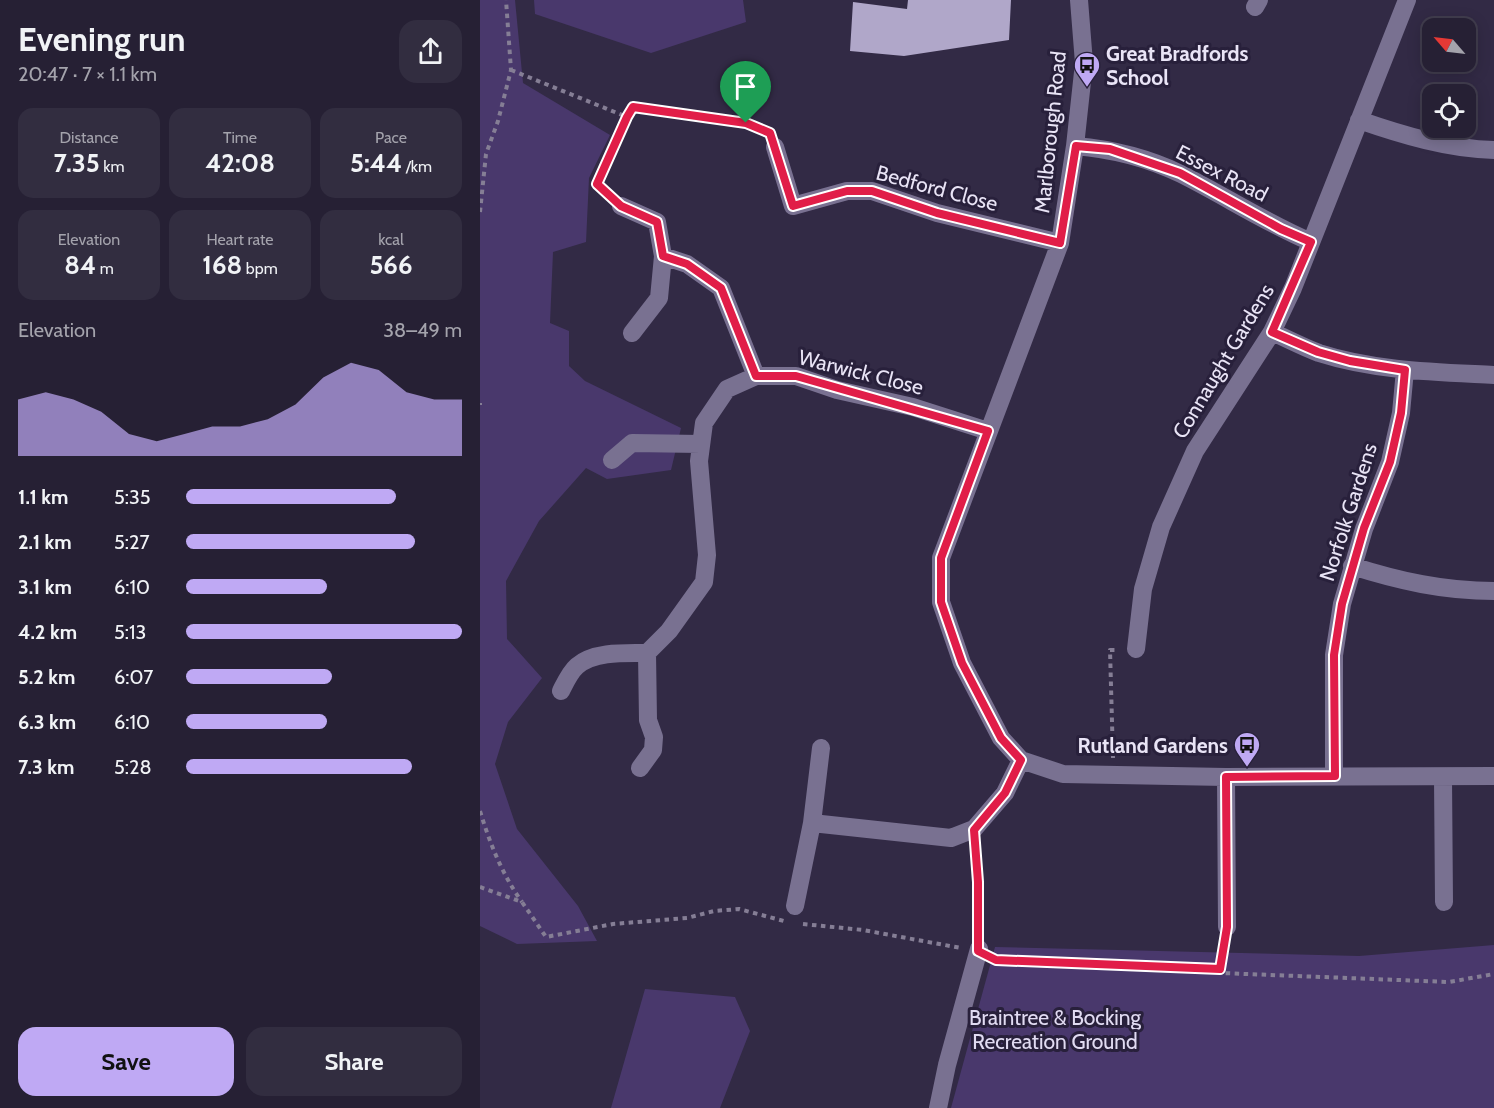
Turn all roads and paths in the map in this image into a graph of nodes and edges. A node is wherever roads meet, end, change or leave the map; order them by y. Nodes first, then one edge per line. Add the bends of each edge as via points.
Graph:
1 (506, 0) edge
2 (1079, 0) edge
3 (1407, 0) edge
4 (511, 70) junction
5 (627, 117) junction
6 (1359, 120) junction
7 (1076, 146) junction
8 (775, 147) joint
9 (1494, 150) edge
10 (621, 206) joint
11 (480, 212) edge
12 (1311, 242) junction
13 (1060, 243) junction
14 (663, 256) junction
15 (1272, 332) junction
16 (632, 333) dead end
17 (1405, 370) junction
18 (1494, 375) edge
19 (756, 376) junction
20 (988, 431) junction
21 (701, 444) junction
22 (612, 460) dead end
23 (1352, 566) junction
24 (1494, 591) edge
25 (1136, 649) joint
26 (647, 653) junction
27 (561, 691) dead end
28 (821, 748) dead end
29 (1021, 760) junction
30 (640, 768) dead end
31 (1114, 776) junction
32 (1335, 776) junction
33 (1494, 776) edge
34 (1226, 777) junction
35 (1443, 778) junction
36 (480, 811) edge
37 (812, 823) junction
38 (974, 830) junction
39 (480, 886) edge
40 (522, 902) junction
41 (1444, 902) dead end
42 (793, 914) joint
43 (800, 924) dead end
44 (1227, 927) joint
45 (978, 950) junction
46 (1220, 969) junction
47 (1494, 974) edge
48 (938, 1108) edge

1 - 4 path
2 - 7 street, Marlborough Road via 1084,63
3 - 6 street, Connaught Gardens
4 - 5 path
4 - 11 path via 486,154
5 - 8 path via 633,107 746,123 770,133
5 - 10 path via 597,184
6 - 9 street via 1436,142
6 - 12 street, Connaught Gardens
7 - 12 street, Essex Road via 1110,149 1180,173
7 - 13 street, Marlborough Road
8 - 13 street, Bedford Close via 793,206 847,191 872,191 937,213
10 - 14 street via 657,222
12 - 15 street, Connaught Gardens
13 - 20 street, Marlborough Road
14 - 16 street via 659,298
14 - 19 street via 687,264 721,288
15 - 17 street via 1318,352
15 - 25 street, Connaught Gardens via 1195,451 1161,527 1143,589
17 - 18 street
17 - 23 street, Norfolk Gardens via 1390,462
19 - 20 street, Warwick Close via 796,376
19 - 21 street, Warwick Close via 727,389 704,423
20 - 29 street, Marlborough Road via 941,558 941,602 962,663 1001,738
21 - 22 street via 633,443
21 - 26 street, Warwick Close via 705,582 669,631
23 - 24 street via 1401,582
23 - 32 street, Norfolk Gardens via 1334,655
25 - 31 path via 1110,650
26 - 27 street via 593,658 577,666
26 - 30 street via 648,720 654,737 653,750
28 - 37 street
29 - 31 street, Marlborough Road via 1064,774
29 - 38 street via 1005,793
31 - 34 street, Marlborough Road
32 - 34 street, Marlborough Road
32 - 35 street, Marlborough Road
33 - 35 street, Marlborough Road
34 - 44 street
35 - 41 street
36 - 40 path via 492,849
37 - 38 street via 951,838
37 - 42 street
38 - 45 path
39 - 40 path
40 - 42 path via 546,937 613,924 687,918 714,910
43 - 45 path via 863,930
44 - 46 path
45 - 46 path via 996,960
45 - 48 street
46 - 47 path via 1221,973 1449,982

